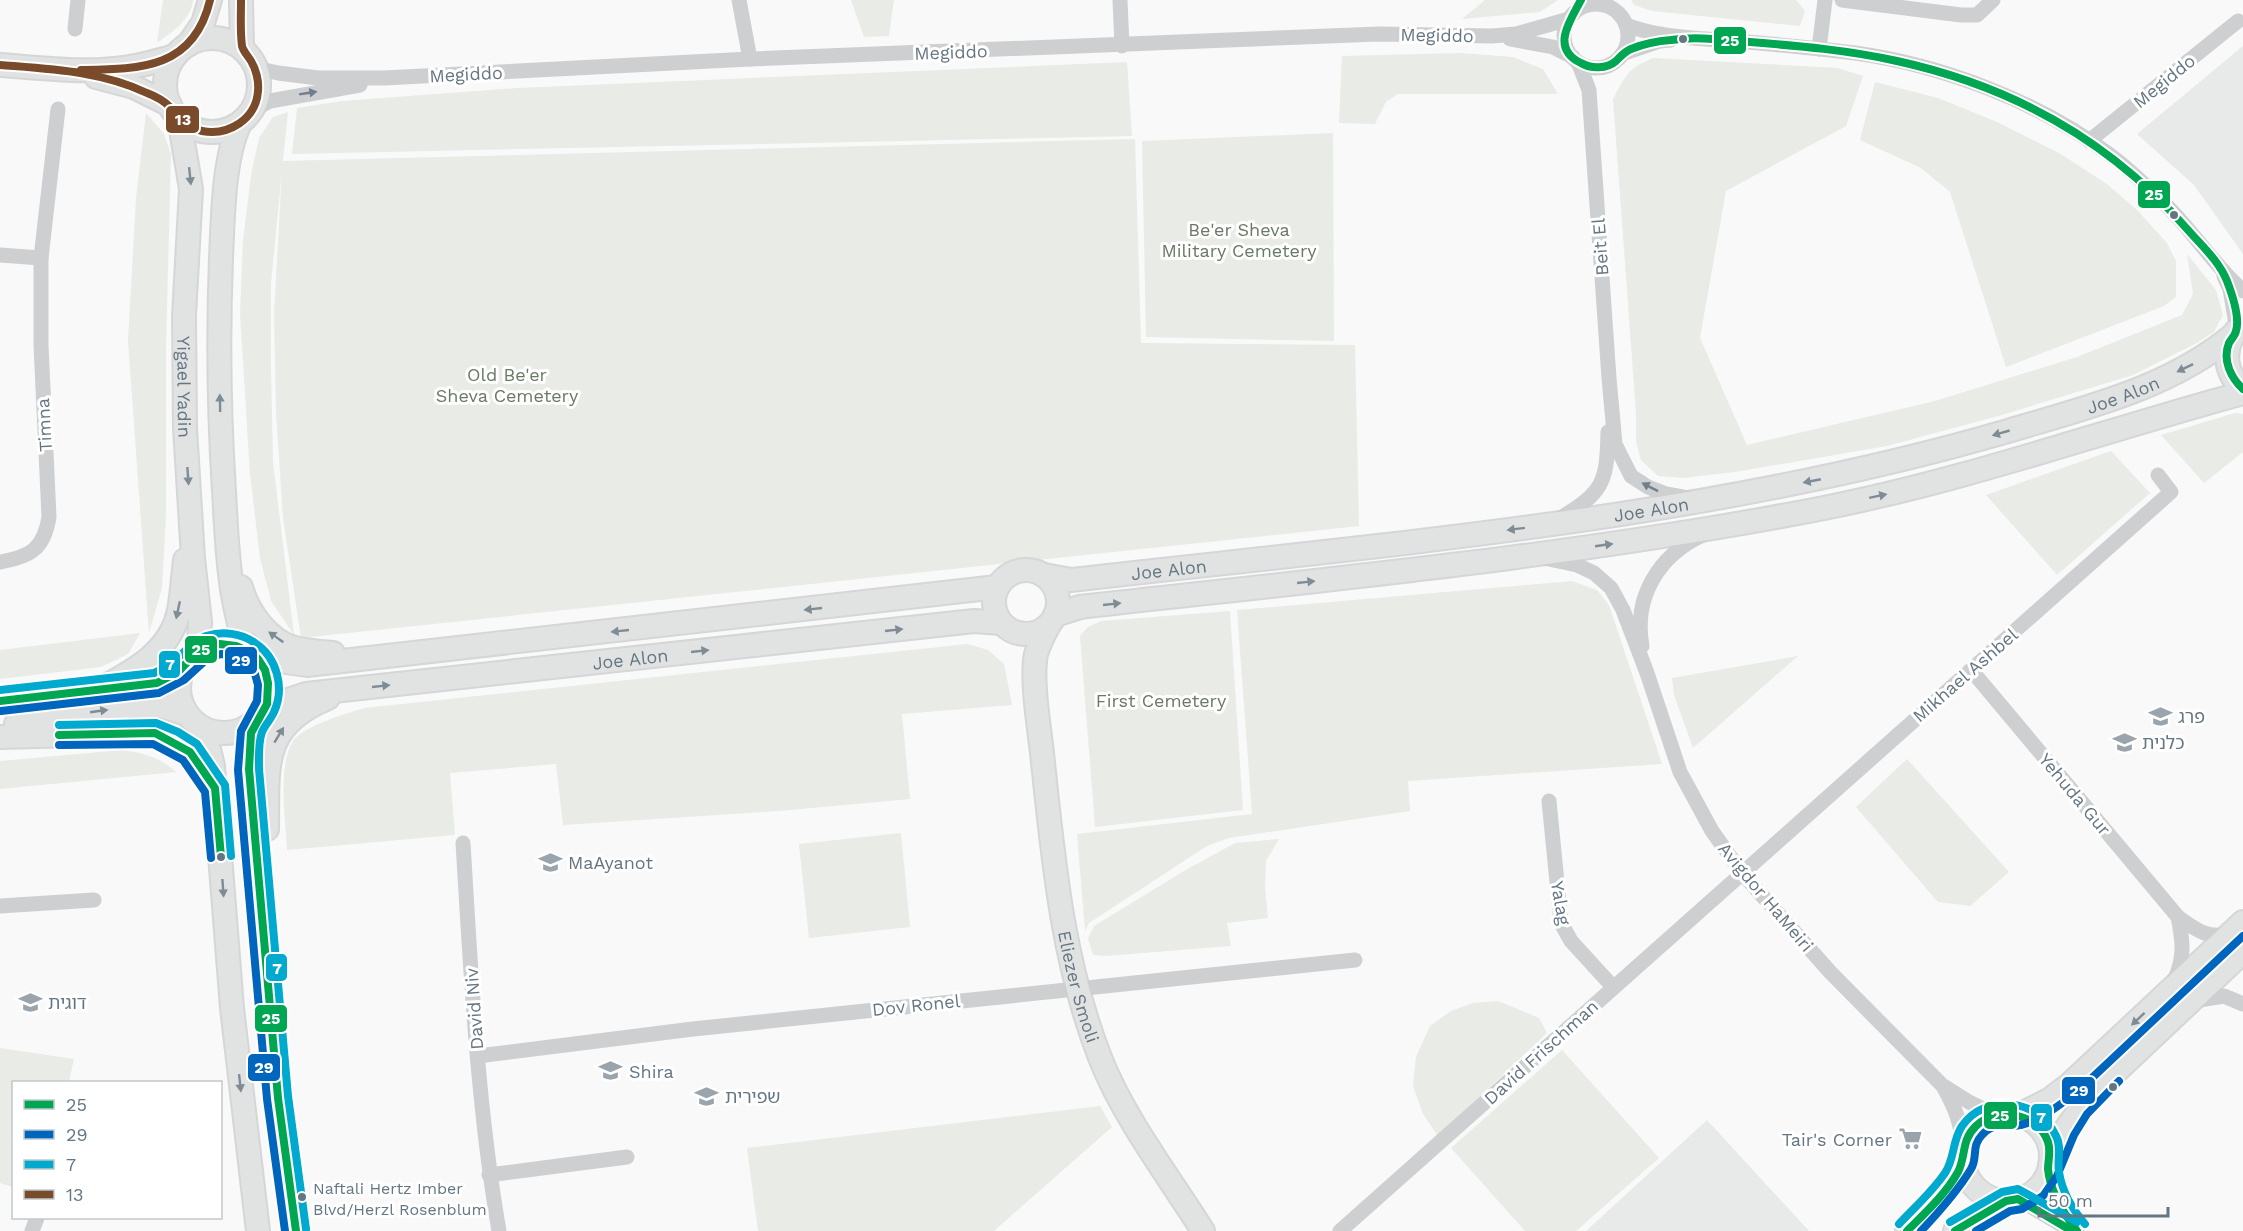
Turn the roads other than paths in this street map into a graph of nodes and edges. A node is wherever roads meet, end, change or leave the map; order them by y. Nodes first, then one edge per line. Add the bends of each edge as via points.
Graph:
1 (78, 0) edge
2 (210, 0) edge
3 (241, 0) edge
4 (739, 0) edge
5 (1120, 0) edge
6 (1825, 0) edge
7 (1842, 0) edge
8 (1993, 0) edge
9 (1610, 4) edge
10 (1575, 10) edge
11 (2238, 21) dead end
12 (1626, 25) junction
13 (75, 29) dead end
14 (1492, 36) junction
15 (1691, 38) junction
16 (1122, 46) junction
17 (242, 48) junction
18 (1820, 49) junction
19 (182, 50) junction
20 (1622, 54) junction
21 (750, 59) junction
22 (1575, 60) junction
23 (0, 65) edge
24 (1609, 65) junction
25 (256, 68) junction
26 (68, 70) junction
27 (410, 77) junction
28 (58, 109) dead end
29 (175, 112) junction
30 (246, 116) junction
31 (1592, 116) junction
32 (2090, 141) junction
33 (0, 255) edge
34 (41, 258) junction
35 (2219, 265) junction
36 (2243, 291) edge
37 (2238, 330) edge
38 (1609, 378) junction
39 (2243, 391) edge
40 (2158, 475) dead end
41 (1706, 501) junction
42 (190, 510) junction
43 (1551, 524) junction
44 (1719, 527) junction
45 (227, 533) junction
46 (1532, 555) junction
47 (0, 562) edge
48 (1044, 575) junction
49 (997, 587) junction
50 (1052, 620) junction
51 (1005, 626) junction
52 (252, 654) junction
53 (373, 658) junction
54 (189, 661) junction
55 (1972, 670) junction
56 (1647, 673) junction
57 (349, 690) junction
58 (96, 691) junction
59 (0, 701) edge
60 (1038, 712) junction
61 (259, 716) junction
62 (192, 720) junction
63 (0, 726) edge
64 (0, 737) edge
65 (215, 788) junction
66 (1549, 801) dead end
67 (463, 843) dead end
68 (1742, 873) junction
69 (94, 900) dead end
70 (0, 906) edge
71 (2178, 917) junction
72 (2239, 936) edge
73 (265, 960) junction
74 (1355, 960) dead end
75 (1613, 987) junction
76 (1078, 988) junction
77 (2169, 990) junction
78 (2190, 1001) junction
79 (2243, 1004) edge
80 (478, 1056) junction
81 (1942, 1085) junction
82 (1995, 1115) junction
83 (2019, 1115) junction
84 (1963, 1156) junction
85 (627, 1157) dead end
86 (2049, 1168) junction
87 (489, 1175) junction
88 (2012, 1200) junction
89 (258, 1231) edge
90 (296, 1231) edge
91 (499, 1231) edge
92 (1203, 1231) edge
93 (1340, 1231) edge
94 (1907, 1231) edge
95 (1955, 1231) edge
96 (2072, 1231) edge
97 (2077, 1231) edge

1 - 13 street
2 - 19 main road via 203,23
3 - 17 main road
4 - 21 street
5 - 16 street
6 - 18 street
7 - 8 street via 1977,15
9 - 10 street
9 - 12 street
10 - 14 street, Megiddo via 1516,34
10 - 22 street via 1566,27 1565,43
11 - 32 street, Megiddo
12 - 15 street via 1643,32
12 - 20 street via 1627,45
14 - 16 street, Megiddo via 1379,34
14 - 22 street, Megiddo via 1553,47
15 - 18 street
15 - 20 street via 1660,41
16 - 21 street, Megiddo
17 - 19 main road via 215,38 201,39
17 - 25 main road
18 - 32 street via 1873,56 1958,77 1996,90
19 - 26 main road via 132,67
19 - 29 main road via 165,80
20 - 24 street
21 - 27 street, Megiddo
22 - 24 street via 1593,67
22 - 31 street, Beit El via 1589,90
23 - 26 main road
24 - 31 street, Beit El via 1594,93
25 - 27 street, Megiddo via 318,78
25 - 30 main road via 259,89
26 - 29 main road via 134,87
30 -> 27 street, Megiddo via 270,101 294,95
28 - 34 street, Timna
29 - 30 main road via 190,126 216,132 229,129
29 -> 42 main road, Yigael Yadin via 191,189 184,316
45 -> 30 main road, Yigael Yadin via 220,427 223,224 233,137
31 - 38 street, Beit El
32 - 35 street via 2162,201
33 - 34 street
34 - 47 street, Timna via 49,517 38,548 23,557
35 - 36 street
35 - 37 street via 2230,289
37 - 39 main road via 2228,347 2227,360 2230,373
37 -> 41 main road, Joe Alon via 2211,354 2187,368 2057,417 1890,464
41 -> 38 street, Beit El via 1666,494 1631,476 1615,444
38 - 43 street, Beit El via 1608,462 1601,484 1592,498
44 -> 39 main road, Joe Alon via 1896,492
40 - 55 street, Mikhael Ashbel via 2171,492
41 - 43 main road, Joe Alon
42 - 54 main road, Yigael Yadin via 200,622 199,641
42 -> 58 main road via 179,612 171,632 149,660
43 -> 48 main road, Joe Alon via 1071,580
46 -> 44 main road, Joe Alon
44 - 56 street, Avigdor HaMeiri via 1668,557 1651,580 1641,613
45 - 52 main road, Yigael Yadin via 233,595
53 -> 45 main road via 294,648 264,628 242,591
50 -> 46 main road, Joe Alon via 1080,607
46 - 56 street, Avigdor HaMeiri via 1577,565 1611,588
48 - 49 main road via 1034,570 1012,572
48 - 50 main road via 1058,597
49 - 51 main road via 993,606
49 -> 53 main road, Joe Alon
50 - 51 main road via 1040,631 1029,634
50 - 60 main road, Eliezer Smoli via 1036,655
57 -> 51 main road, Joe Alon via 974,621
51 - 60 main road, Eliezer Smoli via 1020,655
52 - 53 main road, Joe Alon via 308,665
52 - 54 main road via 232,644 219,644 205,647
52 - 61 main road via 265,670 269,683 268,698
54 - 58 main road via 157,683
54 - 62 main road via 179,691 181,703
55 - 68 street, Mikhael Ashbel
55 - 71 street, Yehuda Gur
56 - 68 street, Avigdor HaMeiri via 1680,772 1712,831
57 - 61 main road, Joe Alon via 306,694
73 -> 57 main road via 268,771 273,744 292,718 309,706
58 - 59 main road
60 - 76 main road, Eliezer Smoli via 1060,908
61 - 62 main road via 242,730 227,733 212,732
61 - 73 main road via 250,734 248,755
63 -> 62 main road via 134,706 161,706
62 - 65 main road via 209,749
64 - 65 main road via 155,733 190,752
65 -> 89 main road via 232,1017
66 - 75 street, Yalag via 1561,923 1571,941
67 - 80 street, David Niv
68 - 75 street, David Frischman
68 - 81 street, Avigdor HaMeiri via 1831,973
69 - 70 street
71 - 72 street, Yehuda Gur via 2206,935
71 - 77 street, Yehuda Gur via 2184,951 2180,970
72 - 77 main road
72 - 78 main road
73 - 90 main road
74 - 76 street, Dov Ronel
75 - 93 street, David Frischman
76 - 80 street, Dov Ronel
76 - 92 main road, Eliezer Smoli via 1101,1061 1123,1105
77 -> 83 main road via 2070,1084
78 - 79 street via 2224,996
78 - 86 main road via 2079,1107
80 - 87 street, David Niv
81 - 82 street, Avigdor HaMeiri
81 - 84 street, Avigdor HaMeiri via 1962,1129
82 - 83 main road
82 - 84 main road via 1974,1128
83 - 86 main road via 2040,1129 2047,1140
84 - 88 main road via 1966,1175 1982,1194
84 - 94 main road via 1944,1191
85 - 87 street
86 - 88 main road via 2036,1189
86 - 97 street via 2059,1202
87 - 91 street, David Niv
88 - 95 main road
88 - 96 street

